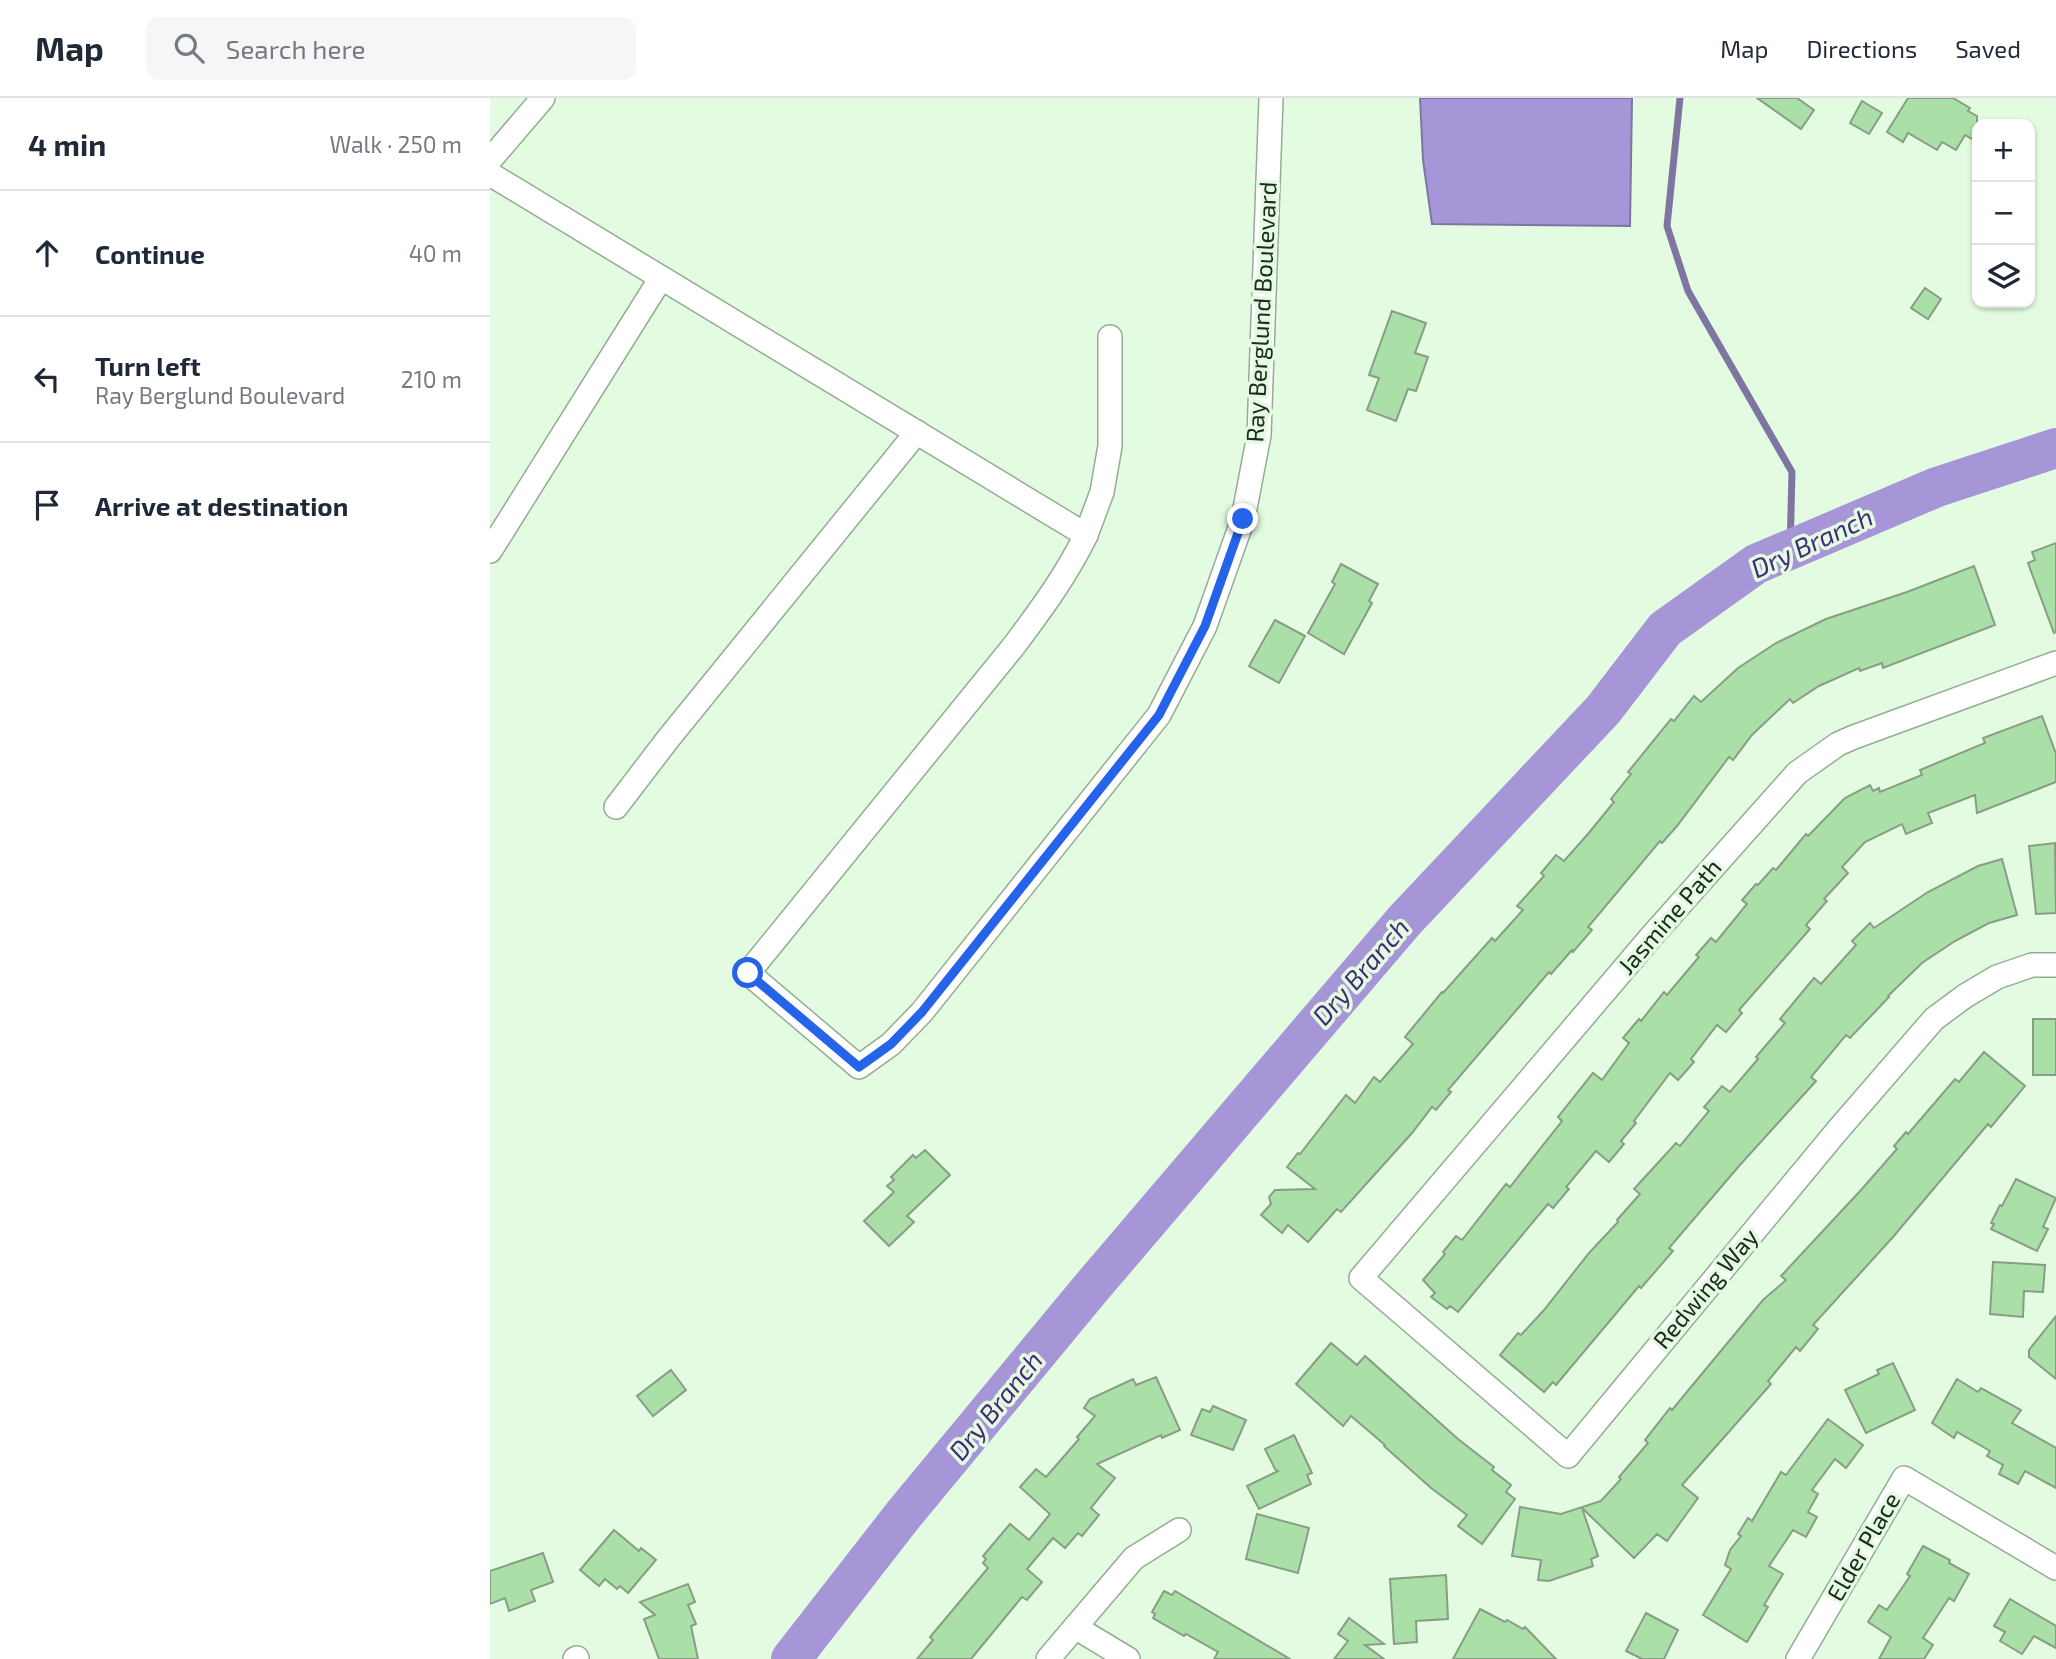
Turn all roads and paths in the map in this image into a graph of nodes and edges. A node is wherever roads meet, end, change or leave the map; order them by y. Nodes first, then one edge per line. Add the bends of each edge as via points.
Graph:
1 (543, 98) edge
2 (1270, 98) edge
3 (490, 160) edge
4 (490, 174) edge
5 (661, 278) junction
6 (1111, 337) dead end
7 (916, 432) junction
8 (1086, 535) junction
9 (490, 551) edge
10 (2056, 663) edge
11 (616, 807) dead end
12 (2056, 965) edge
13 (1361, 1278) joint
14 (1179, 1530) dead end
15 (2056, 1568) edge
16 (1075, 1627) junction
17 (1048, 1659) edge
18 (1128, 1659) edge
19 (1798, 1659) edge

1 - 3 street
2 - 8 street, Ray Berglund Boulevard via 1259,435 1243,519 1205,626 1159,715 922,1012 891,1044 859,1067 748,973 1013,647 1051,597
4 - 5 street
5 - 7 street
5 - 9 street
6 - 8 street via 1110,446 1102,492
7 - 8 street
7 - 11 street
10 - 13 street, Jasmine Path via 1854,737 1797,774 1651,937
12 - 13 street, Redwing Way via 2032,965 1997,978 1934,1019 1568,1457
14 - 16 street via 1134,1558
15 - 19 street, Elder Place via 1904,1478
16 - 17 street
16 - 18 street

